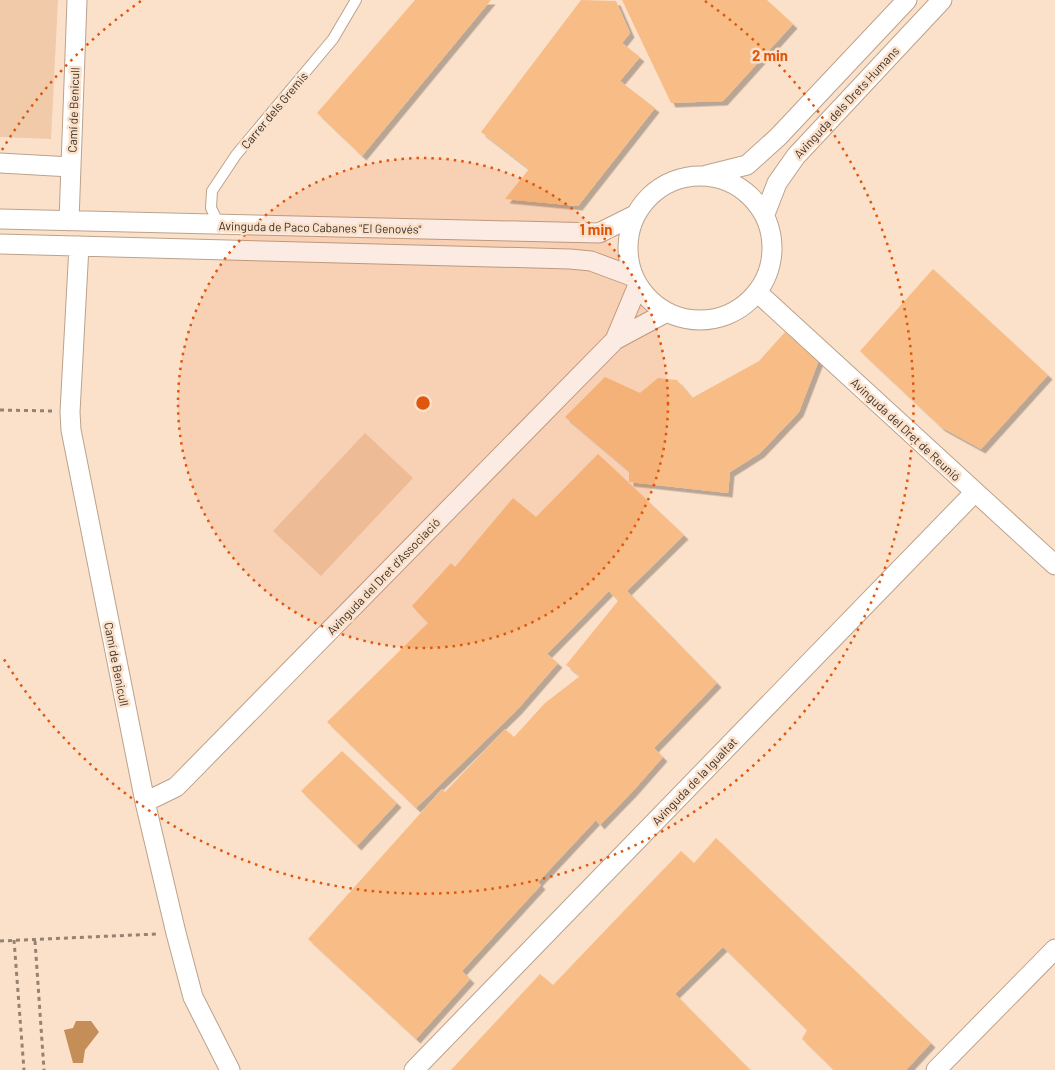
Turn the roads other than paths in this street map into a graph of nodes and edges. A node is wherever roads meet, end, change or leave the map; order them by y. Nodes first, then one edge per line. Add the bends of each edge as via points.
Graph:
1 (77, 0) edge
2 (356, 0) edge
3 (907, 0) edge
4 (942, 0) edge
5 (0, 163) edge
6 (71, 167) junction
7 (707, 175) junction
8 (764, 214) junction
9 (635, 216) junction
10 (0, 219) edge
11 (69, 221) junction
12 (219, 224) junction
13 (0, 244) edge
14 (79, 246) junction
15 (636, 281) junction
16 (757, 292) junction
17 (667, 312) junction
18 (615, 340) junction
19 (975, 492) junction
20 (1055, 565) edge
21 (145, 802) junction
22 (1055, 950) edge
23 (230, 1070) edge
24 (414, 1070) edge
25 (936, 1070) edge

1 - 6 street, Camí de Benicull
2 - 12 lane, Carrer dels Gremis via 333,39 236,155 212,191 211,208
3 - 7 street, Avinguda dels Drets Humans via 778,137 747,165
4 - 8 street, Avinguda dels Drets Humans via 796,156 777,183
5 - 6 street
6 - 11 street, Camí de Benicull
7 - 8 street via 733,183 749,194
7 - 9 street via 674,180 652,193
8 - 16 street via 772,238 771,262
9 - 12 street, Avinguda de Paco Cabanes "El Genovés" via 598,233
9 - 15 street via 628,252
10 - 11 street, Avinguda de Paco Cabanes "El Genovés"
11 - 12 street, Avinguda de Paco Cabanes "El Genovés"
13 - 14 street, Avinguda de Paco Cabanes "El Genovés"
14 - 15 street, Avinguda de Paco Cabanes "El Genovés" via 570,259 591,261
14 - 21 street, Camí de Benicull via 71,430
15 - 17 street via 647,297
15 - 18 street, Avinguda del Dret d'Associació
16 - 17 street via 731,314 710,320 685,319
16 - 19 street, Avinguda del Dret de Reunió
17 - 18 street, Avinguda del Dret d'Associació
18 - 21 street, Avinguda del Dret d'Associació via 176,788
19 - 20 street, Avinguda del Dret de Reunió
19 - 24 street, Avinguda de la Igualtat
21 - 23 street, Camí de Benicull via 193,998
22 - 25 street

